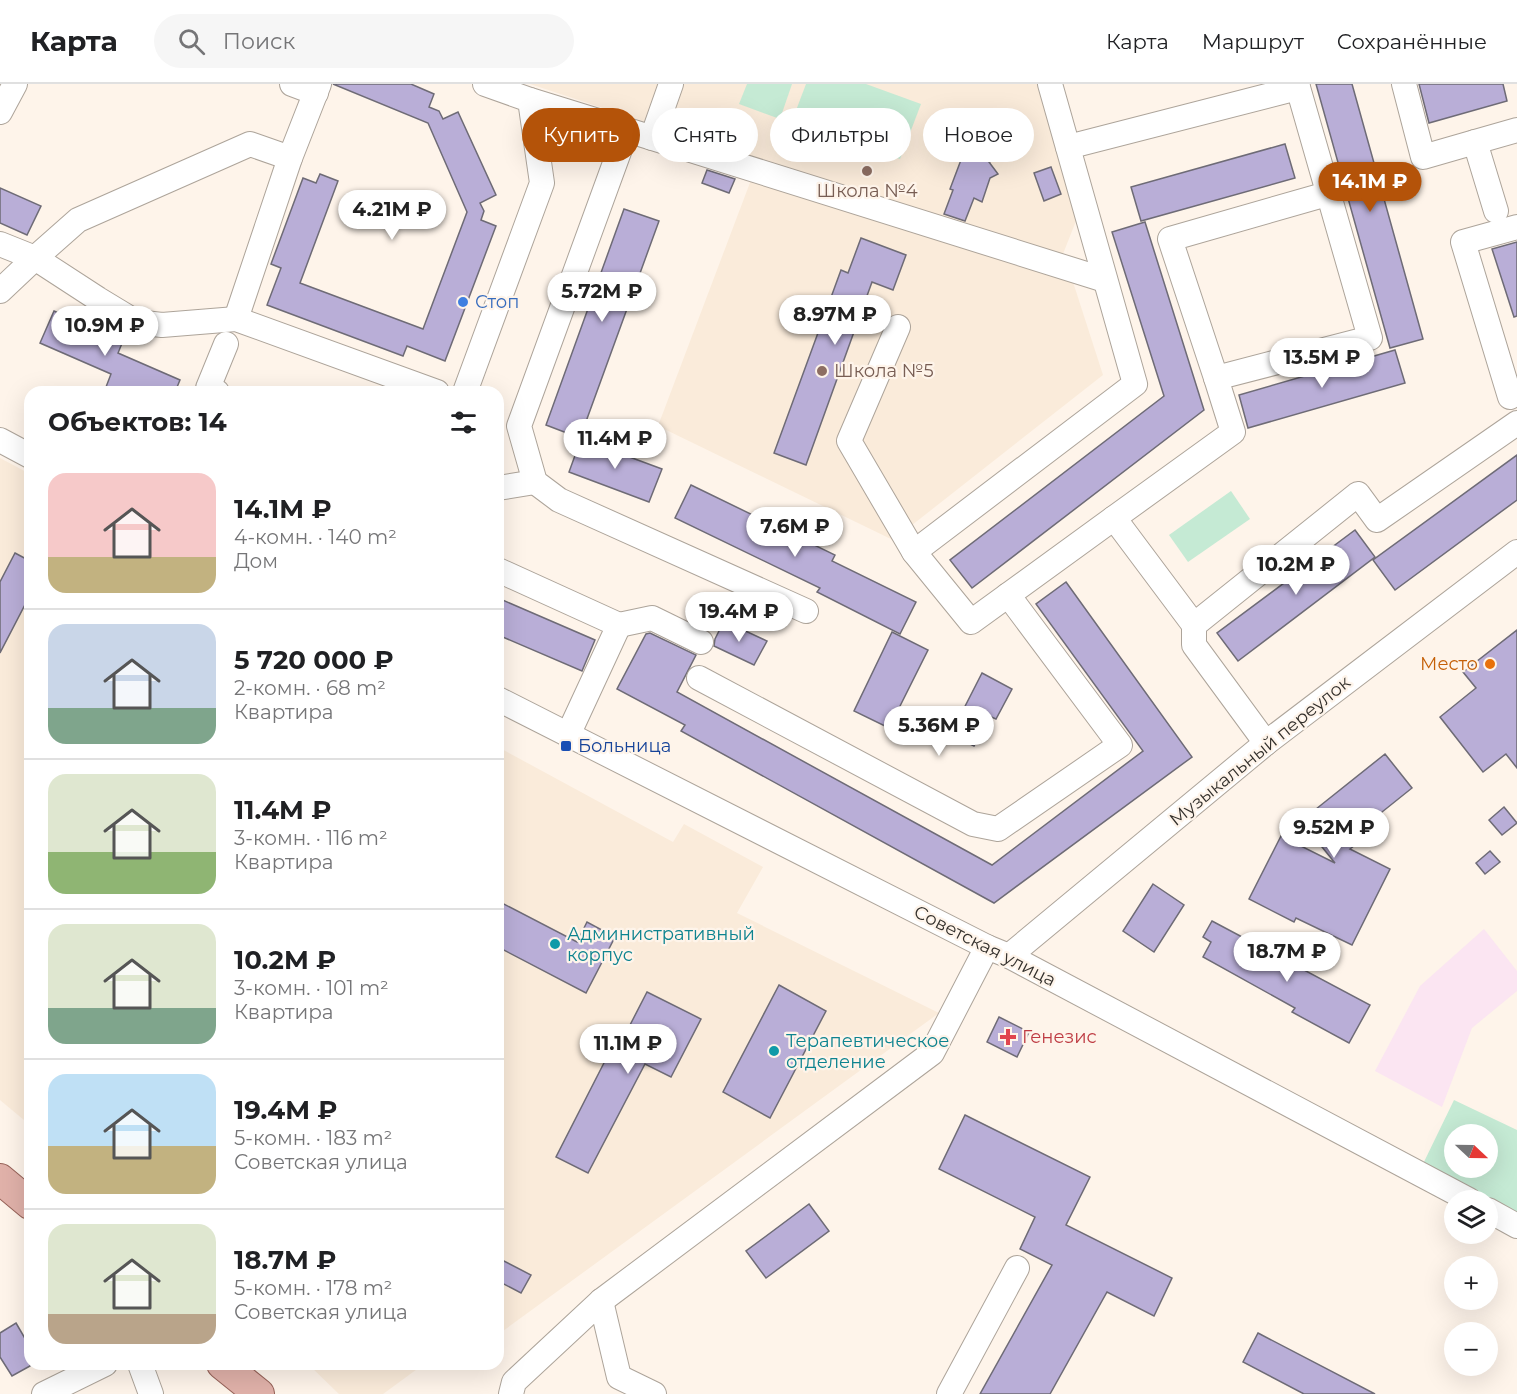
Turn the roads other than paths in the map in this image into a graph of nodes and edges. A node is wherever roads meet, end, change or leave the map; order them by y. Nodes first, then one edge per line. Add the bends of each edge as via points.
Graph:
1 (15, 84) edge
2 (292, 84) edge
3 (485, 84) edge
4 (1050, 84) edge
5 (1404, 84) edge
6 (668, 85) edge
7 (1297, 86) edge
8 (317, 88) edge
9 (530, 100) junction
10 (556, 108) edge
11 (661, 108) edge
12 (0, 112) edge
13 (1517, 130) edge
14 (640, 134) edge
15 (652, 138) edge
16 (1475, 142) junction
17 (1068, 147) junction
18 (290, 158) junction
19 (615, 162) edge
20 (729, 162) edge
21 (1327, 194) junction
22 (1496, 211) dead end
23 (1517, 227) edge
24 (0, 244) edge
25 (34, 258) junction
26 (1105, 280) junction
27 (0, 291) edge
28 (236, 319) junction
29 (898, 327) dead end
30 (226, 344) dead end
31 (1216, 378) junction
32 (209, 386) edge
33 (420, 386) edge
34 (467, 386) edge
35 (1510, 397) dead end
36 (1517, 423) edge
37 (0, 440) edge
38 (24, 453) edge
39 (535, 482) junction
40 (504, 487) edge
41 (1114, 518) junction
42 (914, 552) junction
43 (1517, 552) edge
44 (504, 573) edge
45 (1008, 595) junction
46 (806, 611) dead end
47 (620, 625) junction
48 (1194, 625) junction
49 (701, 642) dead end
50 (699, 678) dead end
51 (504, 702) edge
52 (568, 735) junction
53 (1266, 743) junction
54 (998, 951) junction
55 (0, 1179) edge
56 (1450, 1190) edge
57 (24, 1199) edge
58 (1444, 1203) edge
59 (1498, 1216) edge
60 (1517, 1226) edge
61 (1498, 1231) edge
62 (1517, 1241) edge
63 (1017, 1268) dead end
64 (601, 1301) junction
65 (93, 1370) edge
66 (142, 1370) edge
67 (229, 1370) edge
68 (44, 1394) edge
69 (151, 1394) edge
70 (259, 1394) edge
71 (512, 1394) edge
72 (654, 1394) edge
73 (949, 1394) edge

1 - 12 street
2 - 8 street
3 - 9 street
4 - 17 street
5 - 16 street via 1424,157
6 - 11 street
7 - 17 street
7 - 21 street
8 - 18 street
9 - 10 street
9 - 34 street via 542,183
13 - 16 street
14 - 15 street
16 - 22 street
17 - 26 street
18 - 25 street via 250,144 78,220
18 - 28 street
19 - 39 street via 519,426
20 - 26 street
21 - 31 street via 1370,338
21 - 31 street via 1170,239
23 - 35 street via 1463,242
24 - 25 street
25 - 27 street
25 - 28 street via 136,322 162,326
26 - 42 street via 1135,384
28 - 33 street
29 - 42 street via 849,441
30 - 32 street
31 - 41 street via 1233,432
36 - 48 street via 1377,520 1358,494
37 - 38 street
39 - 40 street
39 - 46 street via 559,500
41 - 45 street
41 - 48 street
42 - 45 street via 971,622
43 - 53 street, Музыкальный переулок
44 - 47 street
45 - 50 street via 1120,745 998,829 974,824
47 - 49 street via 652,618
47 - 52 street
48 - 53 street via 1194,645
51 - 52 street, Советская улица
52 - 54 street, Советская улица
53 - 54 street, Музыкальный переулок
54 - 56 street, Советская улица
54 - 58 street via 1024,981
54 - 64 street via 932,1053
55 - 57 main road
59 - 60 street
61 - 62 street
63 - 73 street
64 - 71 street via 514,1382
64 - 72 street via 619,1377
65 - 68 street
66 - 69 street
67 - 70 main road

